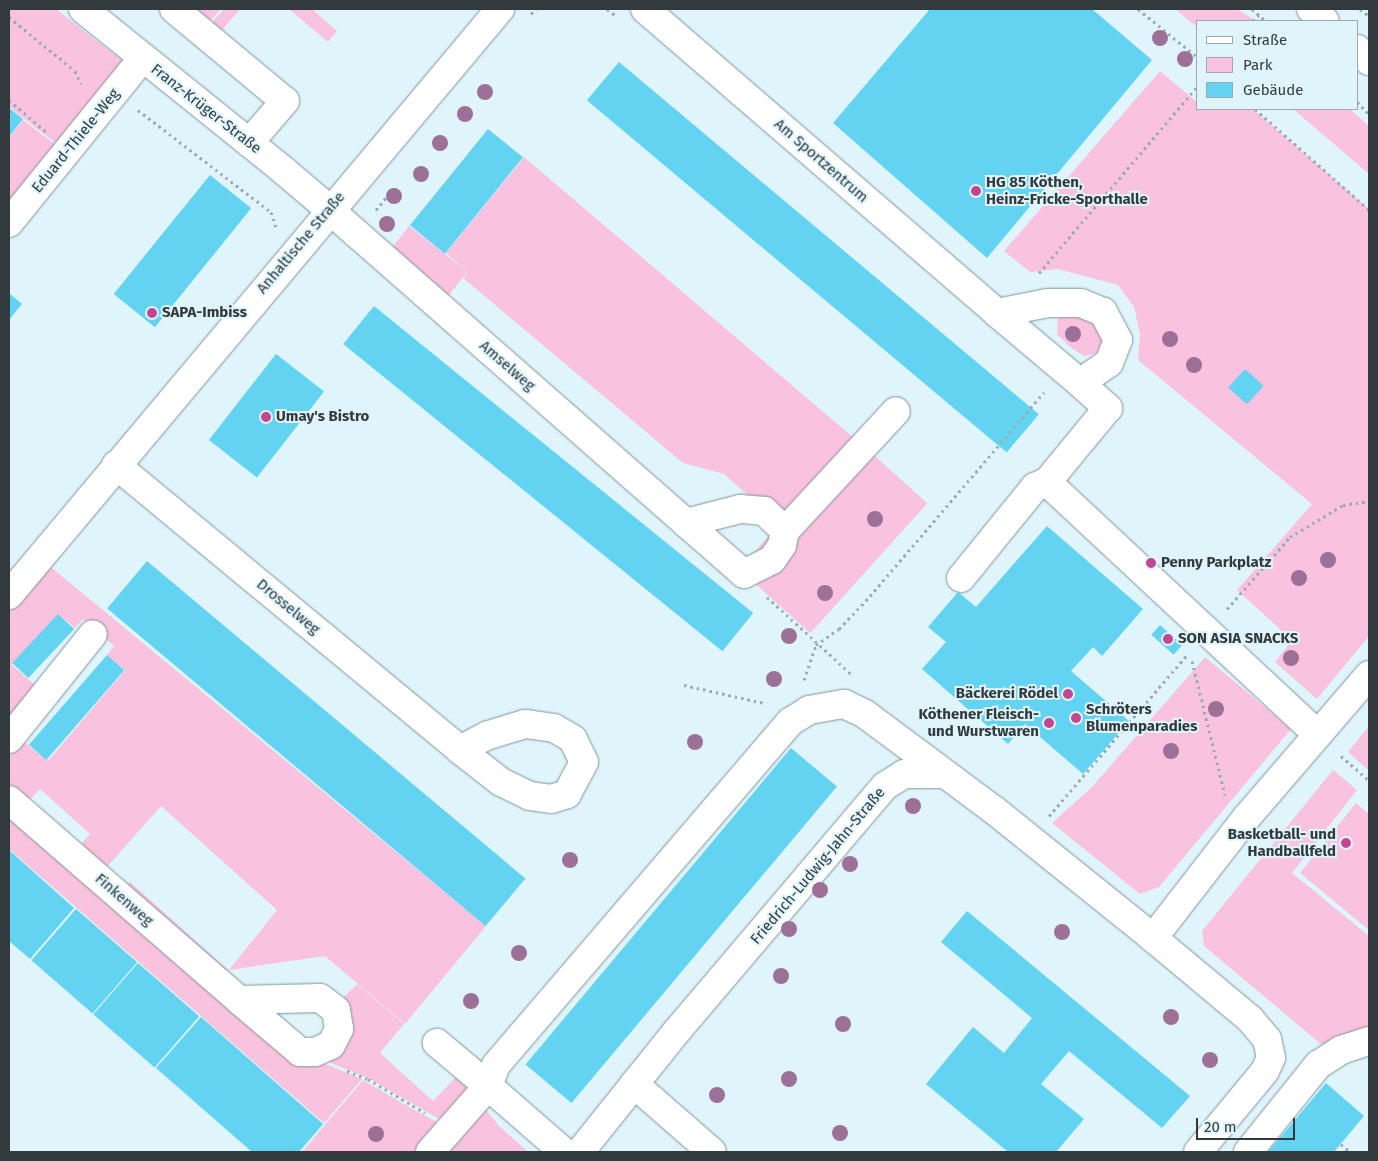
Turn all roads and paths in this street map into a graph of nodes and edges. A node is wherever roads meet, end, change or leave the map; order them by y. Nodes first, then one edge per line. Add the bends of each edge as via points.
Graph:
1 (84, 9) edge
2 (174, 9) edge
3 (500, 9) edge
4 (644, 9) edge
5 (1138, 9) edge
6 (1252, 9) edge
7 (1311, 9) edge
8 (1360, 9) edge
9 (1259, 15) junction
10 (1369, 16) edge
11 (9, 17) edge
12 (1254, 20) edge
13 (1265, 20) edge
14 (1324, 20) edge
15 (1358, 50) edge
16 (1196, 55) edge
17 (142, 59) junction
18 (1369, 60) edge
19 (81, 79) junction
20 (82, 88) dead end
21 (1196, 88) edge
22 (112, 95) junction
23 (9, 100) edge
24 (1358, 103) edge
25 (1256, 110) edge
26 (1369, 114) edge
27 (53, 127) dead end
28 (249, 143) junction
29 (329, 209) junction
30 (1369, 210) edge
31 (9, 223) edge
32 (274, 236) dead end
33 (1002, 312) junction
34 (1080, 383) junction
35 (1049, 387) dead end
36 (896, 411) dead end
37 (116, 464) junction
38 (1047, 482) junction
39 (1369, 501) edge
40 (686, 523) junction
41 (785, 531) junction
42 (961, 578) dead end
43 (9, 595) edge
44 (1206, 632) junction
45 (93, 634) dead end
46 (1369, 675) edge
47 (684, 685) dead end
48 (801, 688) dead end
49 (770, 700) dead end
50 (1317, 734) junction
51 (9, 739) edge
52 (460, 750) dead end
53 (945, 774) junction
54 (9, 800) edge
55 (1228, 805) dead end
56 (1045, 822) dead end
57 (1153, 938) junction
58 (239, 1000) dead end
59 (1369, 1042) edge
60 (437, 1043) dead end
61 (343, 1069) dead end
62 (634, 1084) junction
63 (488, 1086) junction
64 (451, 1128) junction
65 (1341, 1144) dead end
66 (430, 1152) edge
67 (564, 1152) edge
68 (580, 1152) edge
69 (712, 1152) edge
70 (1198, 1152) edge
71 (1248, 1152) edge
72 (1350, 1152) edge

1 - 17 street, Franz-Krüger-Straße
2 - 28 street via 285,101
3 - 29 street, Anhaltische Straße
4 - 33 street, Am Sportzentrum
5 - 16 path
6 - 9 path
7 - 14 street
8 - 10 path
9 - 12 path
9 - 13 path
11 - 19 path
15 - 18 street
17 - 22 street, Eduard-Thiele-Weg
17 - 28 street, Franz-Krüger-Straße
19 - 20 path
19 - 22 path
21 - 33 path
22 - 31 street, Eduard-Thiele-Weg
22 - 32 path via 135,108 271,212 276,224
23 - 27 path via 48,133
24 - 26 path
25 - 30 path
28 - 29 street, Franz-Krüger-Straße
29 - 37 street, Anhaltische Straße
29 - 40 street, Amselweg
33 - 34 street, Am Sportzentrum
33 - 34 street via 1048,303 1081,303 1103,312 1118,340 1110,363
34 - 38 street, Am Sportzentrum via 1108,408
35 - 48 path via 870,596 839,629 816,645
36 - 41 street
37 - 43 street, Anhaltische Straße
37 - 52 street, Drosselweg
38 - 42 street via 1035,487
38 - 44 street
39 - 44 path via 1343,505 1290,537
40 - 41 street via 740,509 764,511
40 - 41 street, Amselweg via 744,574 772,560 782,545
44 - 50 street
45 - 51 street
46 - 50 street
47 - 49 path via 762,703
50 - 57 street
53 - 57 street
53 - 62 street, Friedrich-Ludwig-Jahn-Straße via 904,774 884,786
53 - 63 street via 865,714 844,704 809,710 790,722 511,1046 496,1065
54 - 58 street, Finkenweg
55 - 56 path via 1190,653
57 - 70 street via 1250,1019 1268,1039 1272,1058 1265,1071
59 - 71 street via 1341,1050 1318,1065
60 - 63 street
61 - 64 path via 368,1079
62 - 68 street, Friedrich-Ludwig-Jahn-Straße
62 - 69 street
63 - 64 street
63 - 67 street
64 - 66 street
65 - 72 path

